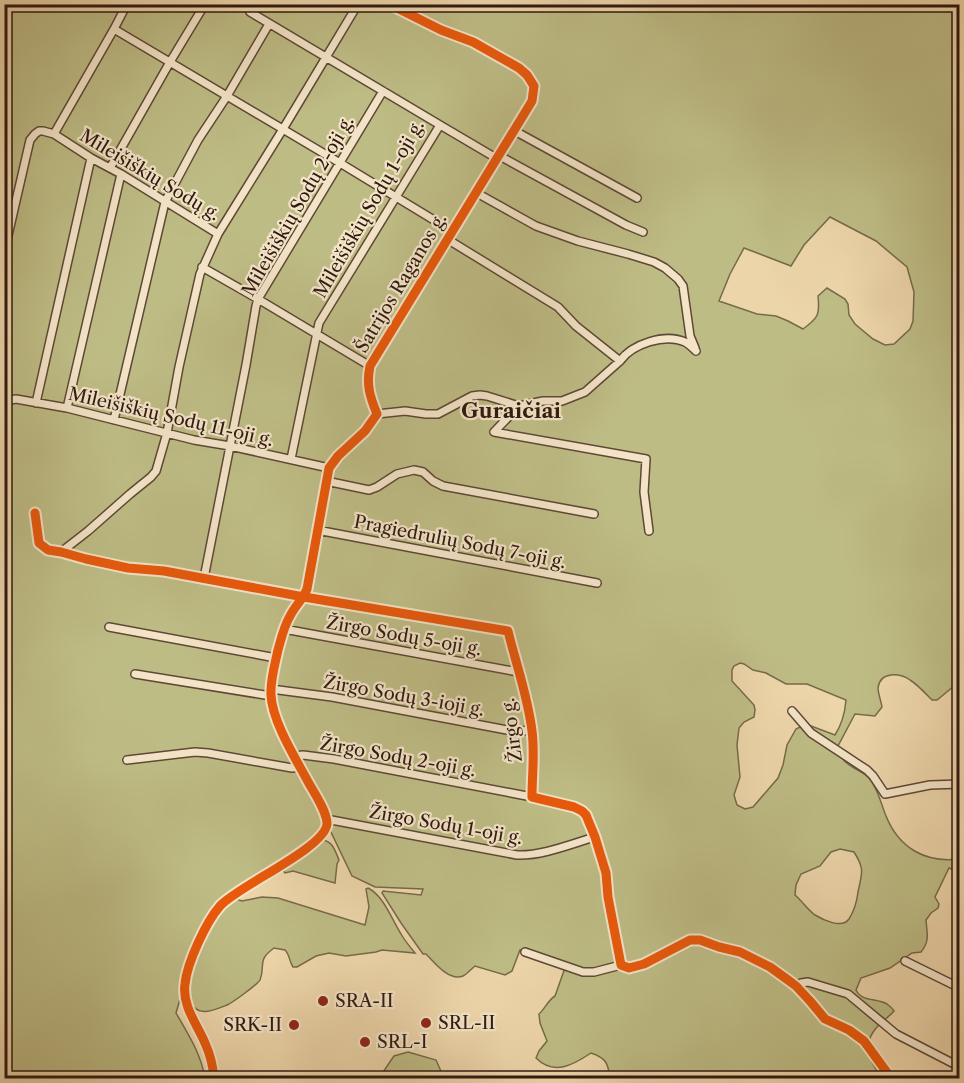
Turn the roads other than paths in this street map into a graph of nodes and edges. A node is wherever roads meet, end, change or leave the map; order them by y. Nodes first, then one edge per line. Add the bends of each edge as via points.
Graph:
1 (127, 4) edge
2 (205, 4) edge
3 (254, 4) edge
4 (358, 4) edge
5 (388, 4) edge
6 (269, 24) junction
7 (114, 29) junction
8 (327, 57) junction
9 (170, 62) junction
10 (383, 91) junction
11 (227, 96) junction
12 (440, 125) junction
13 (283, 129) junction
14 (513, 130) junction
15 (54, 134) junction
16 (497, 157) junction
17 (91, 158) junction
18 (340, 163) junction
19 (110, 168) junction
20 (120, 174) junction
21 (475, 192) junction
22 (397, 197) junction
23 (637, 198) dead end
24 (165, 202) junction
25 (452, 231) junction
26 (643, 232) dead end
27 (218, 234) junction
28 (447, 239) junction
29 (4, 253) edge
30 (202, 267) junction
31 (258, 299) junction
32 (317, 334) junction
33 (620, 361) junction
34 (370, 366) junction
35 (4, 400) edge
36 (36, 403) junction
37 (519, 406) junction
38 (67, 408) junction
39 (377, 414) junction
40 (114, 420) junction
41 (167, 433) junction
42 (230, 446) junction
43 (291, 459) junction
44 (329, 468) junction
45 (326, 481) junction
46 (35, 513) dead end
47 (594, 514) dead end
48 (317, 530) junction
49 (649, 531) dead end
50 (61, 552) junction
51 (204, 578) junction
52 (597, 583) dead end
53 (304, 597) junction
54 (110, 627) dead end
55 (284, 629) junction
56 (276, 658) junction
57 (518, 672) junction
58 (135, 674) dead end
59 (271, 693) junction
60 (792, 711) dead end
61 (532, 731) junction
62 (294, 756) junction
63 (127, 760) dead end
64 (300, 767) junction
65 (960, 784) edge
66 (532, 797) junction
67 (326, 819) junction
68 (595, 837) junction
69 (525, 952) dead end
70 (905, 960) dead end
71 (621, 965) junction
72 (796, 986) junction
73 (960, 988) edge
74 (960, 1067) edge
75 (214, 1078) edge
76 (891, 1078) edge

1 - 7 street
2 - 9 street
3 - 6 street, Mileišiškių Sodų 1-oji g. via 250,12
4 - 8 street, Mileišiškių Sodų g.
5 - 14 street, Šatrijos Raganos g. via 474,42 527,75 534,86 532,101
6 - 8 street, Mileišiškių Sodų 1-oji g.
6 - 11 street
7 - 9 street
7 - 15 street
8 - 10 street, Mileišiškių Sodų 1-oji g.
8 - 13 street, Mileišiškių Sodų g.
9 - 11 street
9 - 19 street
10 - 12 street, Mileišiškių Sodų 1-oji g.
10 - 18 street, Mileišiškių Sodų 2-oji g.
11 - 13 street
11 - 24 street
12 - 16 street
12 - 22 street, Mileišiškių Sodų 1-oji g.
13 - 18 street
13 - 27 street, Mileišiškių Sodų g.
14 - 16 street, Šatrijos Raganos g.
14 - 23 street
15 - 17 street, Mileišiškių Sodų g.
15 - 29 street, Mileišiškių Sodų g. via 43,130 30,140
16 - 21 street, Šatrijos Raganos g.
16 - 26 street
17 - 19 street, Mileišiškių Sodų g.
17 - 36 street
18 - 22 street
18 - 31 street, Mileišiškių Sodų 2-oji g.
19 - 20 street, Mileišiškių Sodų g.
20 - 24 street, Mileišiškių Sodų g.
20 - 38 street
21 - 25 street, Šatrijos Raganos g.
21 - 33 street via 536,226 578,242 654,262 678,279 683,286 696,351 680,340 657,340 630,351
22 - 25 street
22 - 32 street, Mileišiškių Sodų 1-oji g. via 319,323
24 - 27 street, Mileišiškių Sodų g.
24 - 40 street
25 - 28 street, Šatrijos Raganos g.
27 - 30 street
28 - 33 street via 558,307
28 - 34 street, Šatrijos Raganos g.
30 - 31 street
30 - 41 street
31 - 32 street
31 - 42 street, Mileišiškių Sodų 2-oji g.
32 - 34 street
32 - 43 street, Mileišiškių Sodų 1-oji g.
33 - 37 street via 577,396
34 - 39 street, Šatrijos Raganos g. via 367,379
35 - 36 street, Mileišiškių Sodų 11-oji g.
36 - 38 street, Mileišiškių Sodų 11-oji g.
37 - 39 street via 480,395 438,414
37 - 49 street via 494,432 646,459 644,492
38 - 40 street, Mileišiškių Sodų 11-oji g.
39 - 44 street
40 - 41 street, Mileišiškių Sodų 11-oji g.
41 - 42 street, Mileišiškių Sodų 11-oji g.
41 - 50 street via 159,465 151,477
42 - 43 street, Mileišiškių Sodų 11-oji g.
42 - 51 street
43 - 44 street, Mileišiškių Sodų 11-oji g.
44 - 45 street
45 - 47 street via 369,490 398,474 419,470 443,486
45 - 48 street
46 - 50 street, Žirgo g. via 39,543 48,550
48 - 52 street, Pragiedrulių Sodų 7-oji g.
48 - 53 street
50 - 51 street, Žirgo g. via 128,568
51 - 53 street, Žirgo g.
53 - 55 street
53 - 57 street, Žirgo g. via 508,631
54 - 56 street
55 - 56 street
55 - 57 street, Žirgo Sodų 5-oji g.
56 - 59 street
57 - 61 street, Žirgo g.
58 - 59 street, Žirgo Sodų 3-ioji g.
59 - 61 street, Žirgo Sodų 3-ioji g. via 332,697 507,730
59 - 62 street via 277,720
60 - 65 street via 811,733 867,770 885,794
61 - 66 street, Žirgo g.
62 - 64 street
62 - 66 street, Žirgo Sodų 2-oji g. via 334,759
63 - 64 street via 202,752
64 - 67 street
66 - 68 street via 582,811
67 - 68 street, Žirgo Sodų 1-oji g. via 517,855 537,854
67 - 75 street via 323,833 300,853 220,906 196,949 186,975 185,993 206,1045
68 - 71 street via 606,873
69 - 71 street via 583,972
70 - 73 street
71 - 72 street via 629,968 644,964 690,940 700,940 740,952
72 - 74 street via 808,982 848,994 899,1036
72 - 76 street via 825,1018 864,1041

